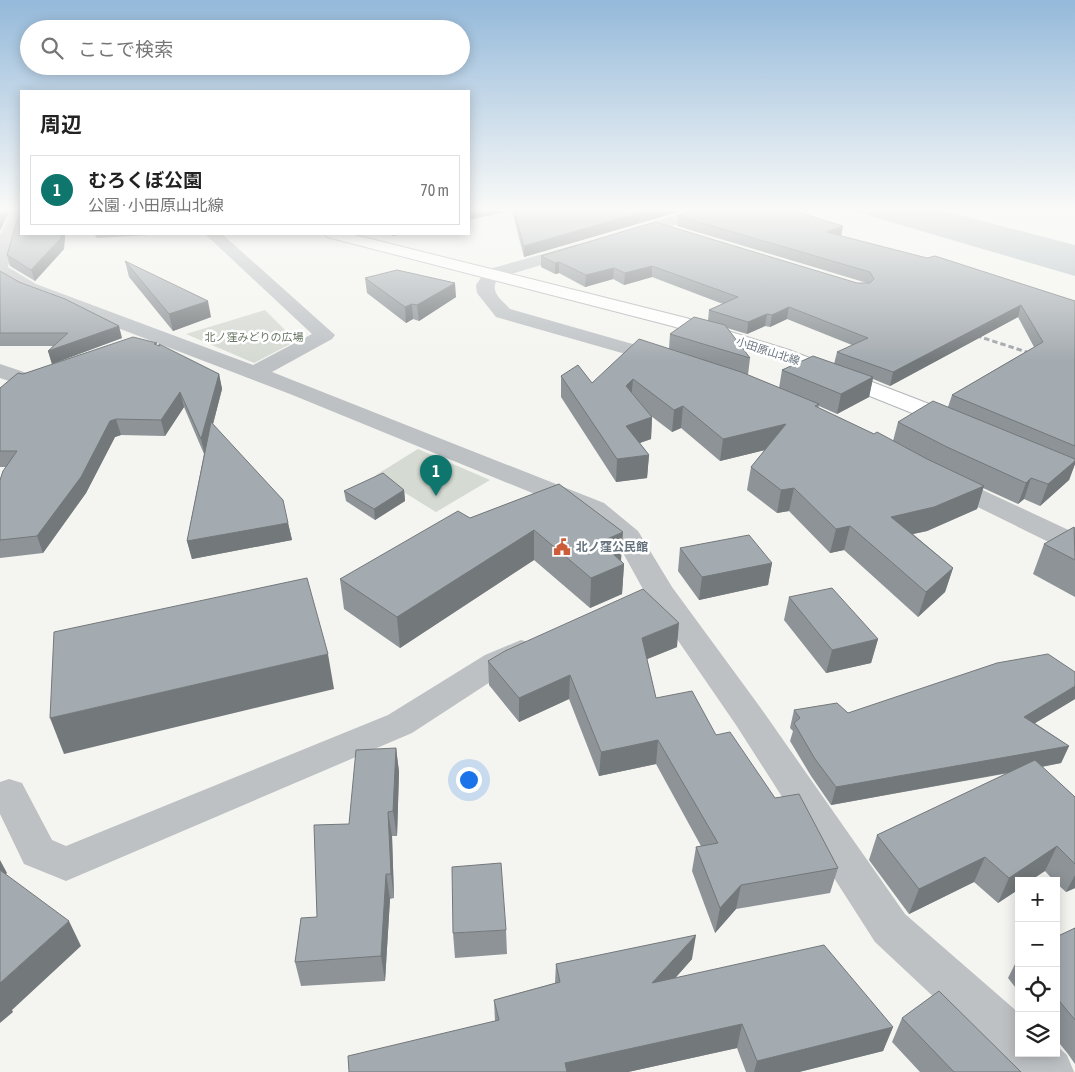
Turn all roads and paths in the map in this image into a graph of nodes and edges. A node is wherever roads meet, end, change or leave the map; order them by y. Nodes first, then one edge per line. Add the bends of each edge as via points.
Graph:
1 (243, 261) edge
2 (440, 261) edge
3 (537, 261) edge
4 (0, 268) edge
5 (492, 274) junction
6 (30, 288) junction
7 (0, 291) edge
8 (154, 336) junction
9 (127, 346) edge
10 (72, 365) edge
11 (685, 366) edge
12 (0, 370) edge
13 (254, 373) junction
14 (969, 428) edge
15 (931, 475) edge
16 (1075, 544) edge
17 (548, 639) edge
18 (9, 794) dead end
19 (1015, 1040) edge
20 (1034, 1057) edge
21 (1050, 1072) edge

1 - 13 street via 325,335
2 - 5 main road, 小田原山北線
3 - 5 street
4 - 6 street
5 - 11 street via 485,284 486,293 503,313
5 - 14 main road, 小田原山北線 via 679,322 782,354
6 - 7 street
6 - 8 street
8 - 9 street
8 - 13 street
10 - 12 street via 27,380
13 - 19 street via 595,509 628,537 646,596 748,716 890,928
15 - 16 street
17 - 18 street via 496,663 400,724 66,864 38,852
20 - 21 street

